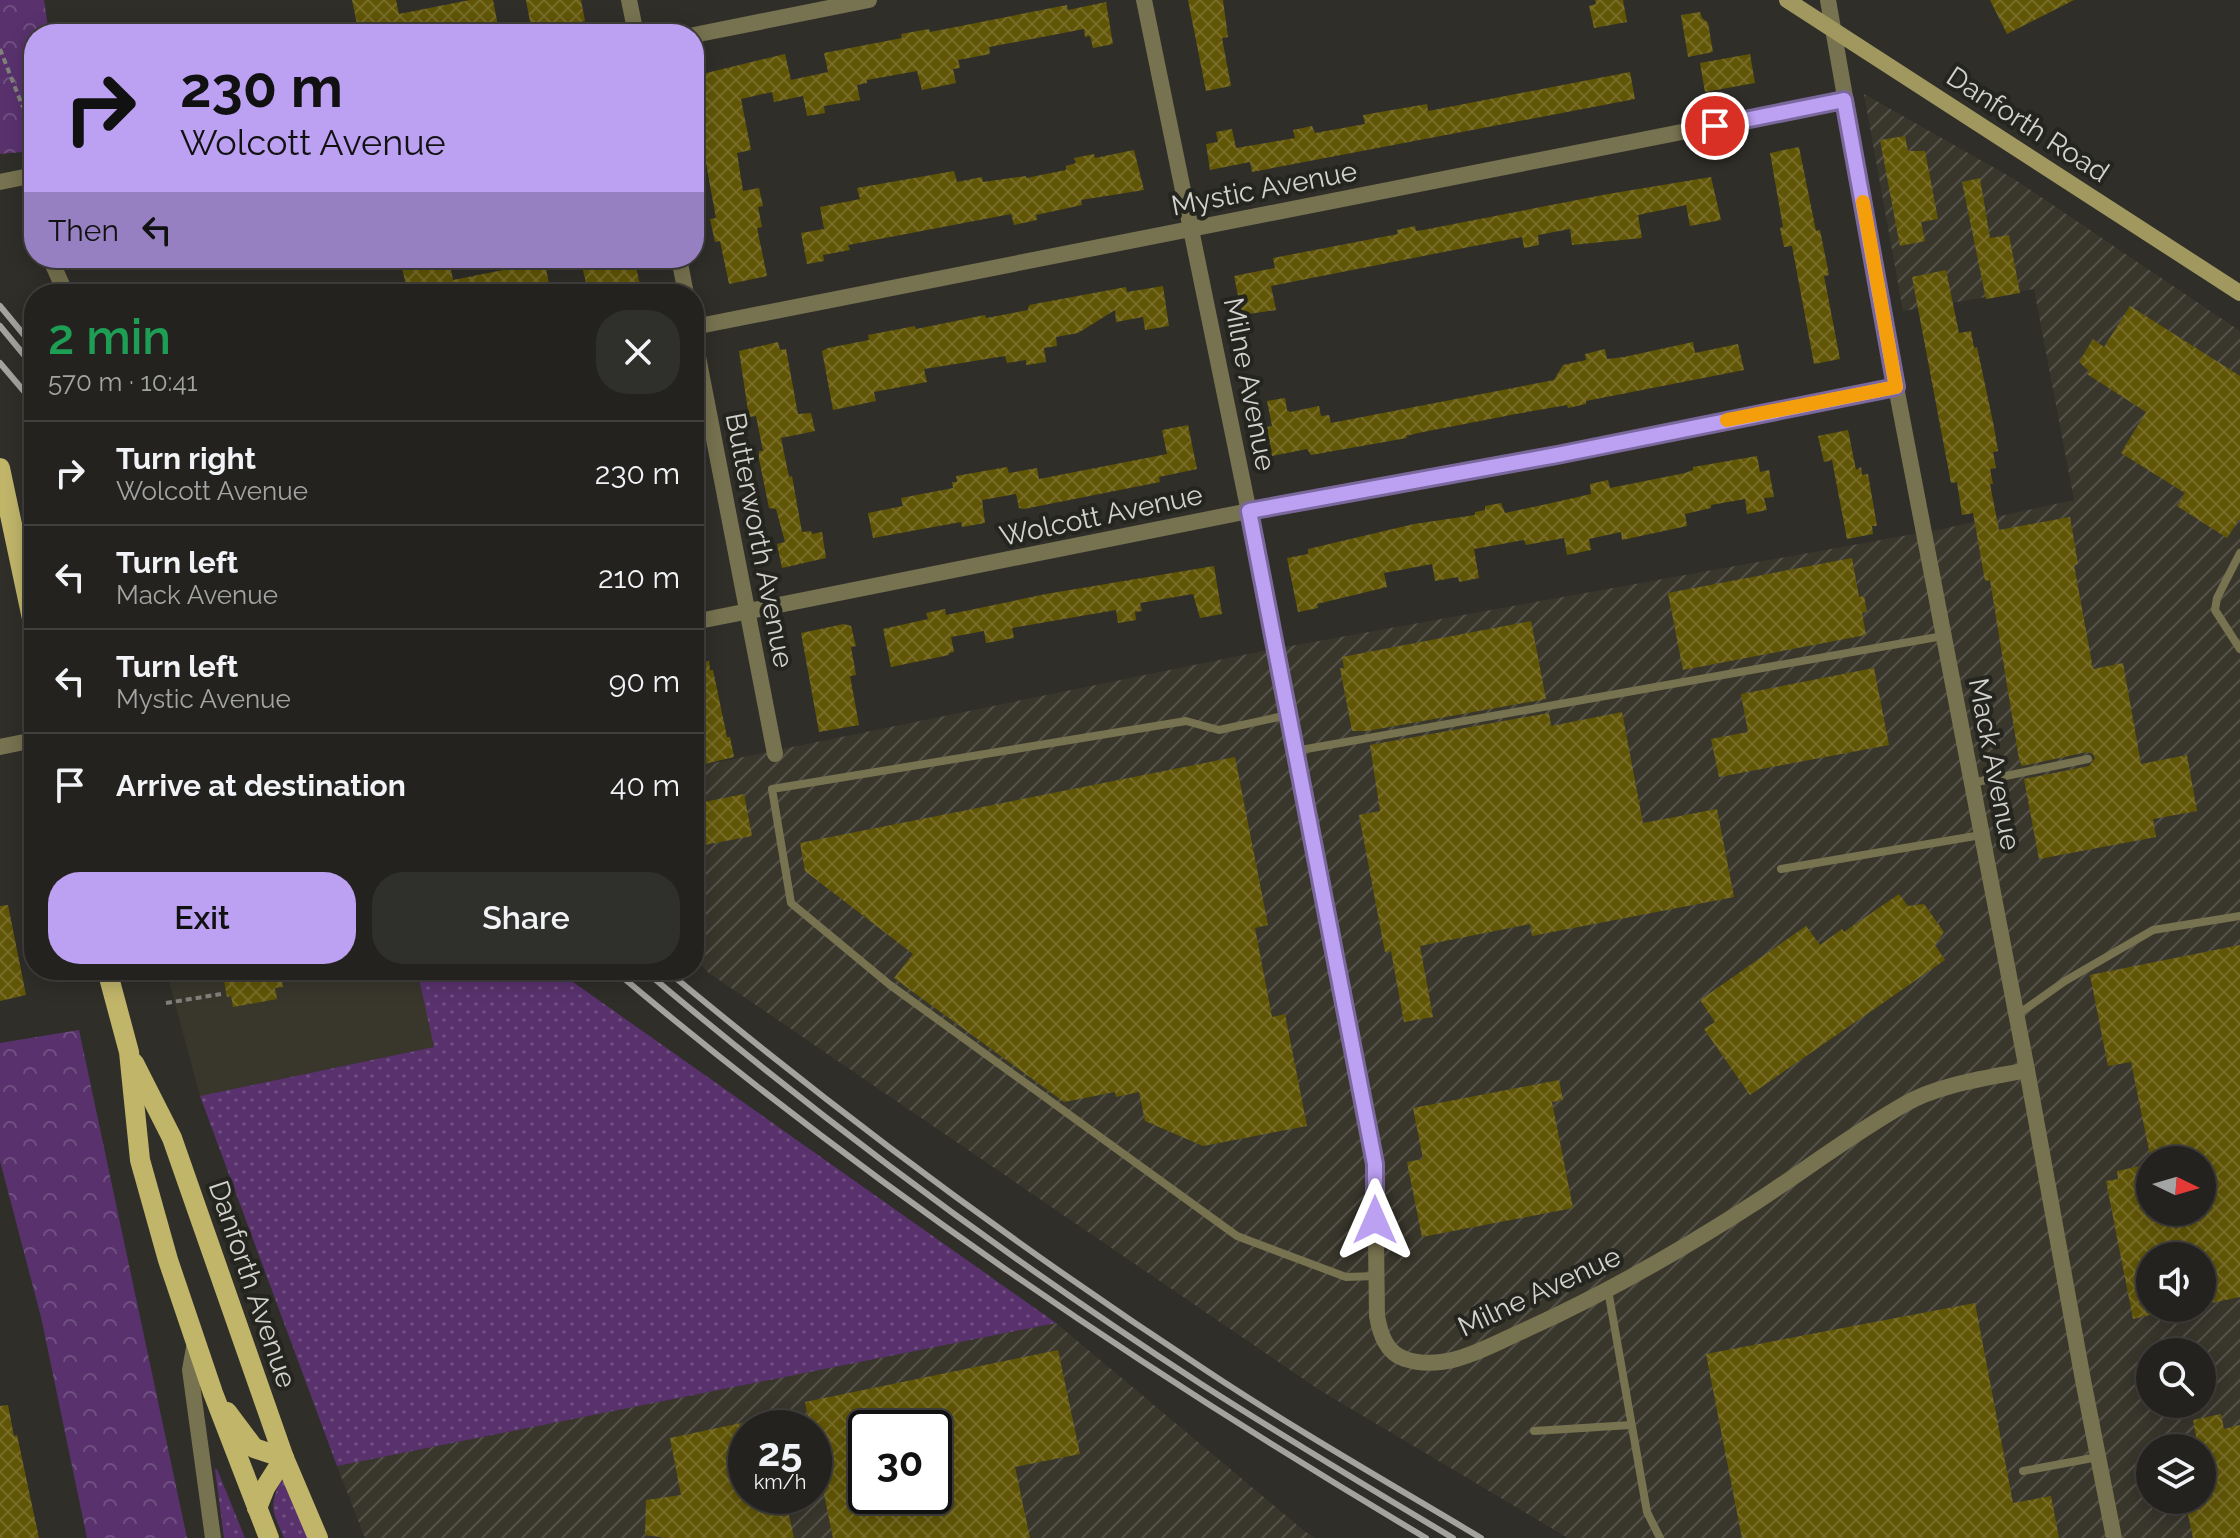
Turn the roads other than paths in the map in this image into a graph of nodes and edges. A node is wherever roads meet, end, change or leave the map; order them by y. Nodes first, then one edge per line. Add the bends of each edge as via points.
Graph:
1 (629, 0) edge
2 (869, 0) edge
3 (1144, 0) edge
4 (1787, 0) edge
5 (1828, 0) edge
6 (634, 24) edge
7 (1833, 28) junction
8 (704, 33) edge
9 (1844, 100) junction
10 (24, 177) edge
11 (0, 182) edge
12 (1192, 229) junction
13 (2240, 293) edge
14 (704, 325) edge
15 (704, 386) edge
16 (1896, 387) junction
17 (0, 468) edge
18 (1249, 511) junction
19 (2240, 553) edge
20 (24, 581) edge
21 (749, 610) junction
22 (704, 620) edge
23 (1944, 636) junction
24 (2240, 649) edge
25 (1289, 714) junction
26 (24, 742) edge
27 (0, 747) edge
28 (1295, 751) junction
29 (775, 754) dead end
30 (2088, 759) dead end
31 (1972, 783) junction
32 (1982, 835) junction
33 (1781, 869) dead end
34 (2240, 916) edge
35 (110, 980) edge
36 (2017, 1015) junction
37 (129, 1052) junction
38 (2027, 1070) junction
39 (1376, 1276) junction
40 (1608, 1290) junction
41 (195, 1342) junction
42 (213, 1393) junction
43 (1631, 1425) junction
44 (1534, 1431) dead end
45 (2098, 1457) junction
46 (284, 1458) junction
47 (2023, 1471) dead end
48 (257, 1508) junction
49 (213, 1538) edge
50 (269, 1538) edge
51 (318, 1538) edge
52 (1660, 1538) edge
53 (2114, 1538) edge

1 - 6 street
2 - 8 street
3 - 12 street, Milne Avenue
4 - 7 main road, Danforth Road
5 - 7 street, Mack Avenue
7 - 9 street, Mack Avenue
7 - 13 main road, Danforth Road
9 - 12 street, Mystic Avenue
9 - 16 street, Mack Avenue
10 - 11 street
12 - 14 street, Mystic Avenue
12 - 18 street, Milne Avenue
15 - 21 street, Butterworth Avenue
16 - 18 street, Wolcott Avenue
16 - 23 street, Mack Avenue
17 - 20 main road
18 - 21 street, Wolcott Avenue
18 - 25 street, Milne Avenue
19 - 24 lane via 2215,610
21 - 22 street, Wolcott Avenue
21 - 29 street, Butterworth Avenue
23 - 28 lane
23 - 31 street, Mack Avenue
25 - 28 street, Milne Avenue
25 - 39 lane via 1219,730 1186,721 772,789 791,903 890,985 1237,1236 1346,1277
26 - 27 street
28 - 39 street, Milne Avenue via 1375,1164
30 - 31 lane
31 - 32 street, Mack Avenue
32 - 33 lane
32 - 36 street, Mack Avenue
34 - 36 lane via 2153,930
35 - 37 main road, Danforth Avenue
36 - 38 street, Mack Avenue
37 - 41 main road, Danforth Avenue via 140,1160
37 - 46 main road, Danforth Avenue via 172,1138
38 - 40 street, Milne Avenue via 1908,1102 1753,1204
38 - 45 street, Mack Avenue
39 - 40 street, Milne Avenue via 1383,1340 1403,1359 1427,1363 1470,1354
40 - 43 lane
41 - 42 main road, Danforth Avenue
41 - 49 street via 190,1370
42 - 46 main road via 254,1448
42 - 48 main road, Danforth Avenue
43 - 44 lane
43 - 52 lane via 1647,1512
45 - 47 lane
45 - 53 street, Mack Avenue
46 - 48 main road
46 - 51 main road, Danforth Avenue
48 - 50 main road, Danforth Avenue

